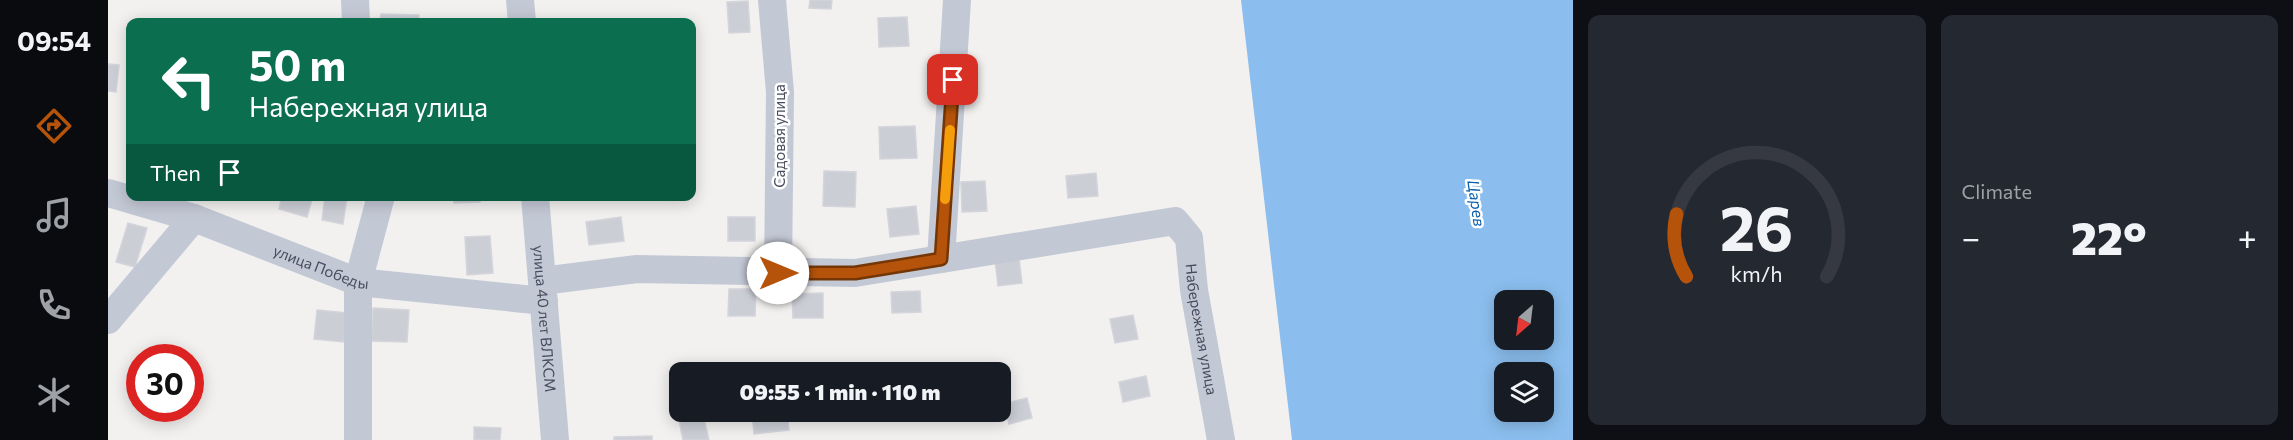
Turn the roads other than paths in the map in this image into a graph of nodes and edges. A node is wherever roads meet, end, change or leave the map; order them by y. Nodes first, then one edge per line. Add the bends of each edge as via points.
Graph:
1 (355, 0) edge
2 (520, 0) edge
3 (772, 0) edge
4 (957, 0) edge
5 (356, 18) edge
6 (522, 18) edge
7 (108, 193) edge
8 (126, 198) edge
9 (136, 201) edge
10 (380, 201) edge
11 (536, 201) edge
12 (194, 218) junction
13 (1175, 221) joint
14 (941, 259) junction
15 (778, 273) junction
16 (358, 282) junction
17 (543, 291) junction
18 (108, 320) edge
19 (358, 440) edge
20 (555, 440) edge
21 (1221, 440) edge

1 - 5 street
2 - 6 street
3 - 15 street, Садовая улица via 780,92
4 - 14 street
7 - 8 street, улица Победы
9 - 12 street, улица Победы
10 - 16 street
11 - 17 street, улица 40 лет ВЛКСМ
12 - 16 street, улица Победы
12 - 18 street
13 - 14 street, улица Победы
13 - 21 street, Набережная улица via 1189,238 1194,290
14 - 15 street, улица Победы via 855,273
15 - 17 street, улица Победы via 638,268
16 - 17 street, улица Победы
16 - 19 street
17 - 20 street, улица 40 лет ВЛКСМ

